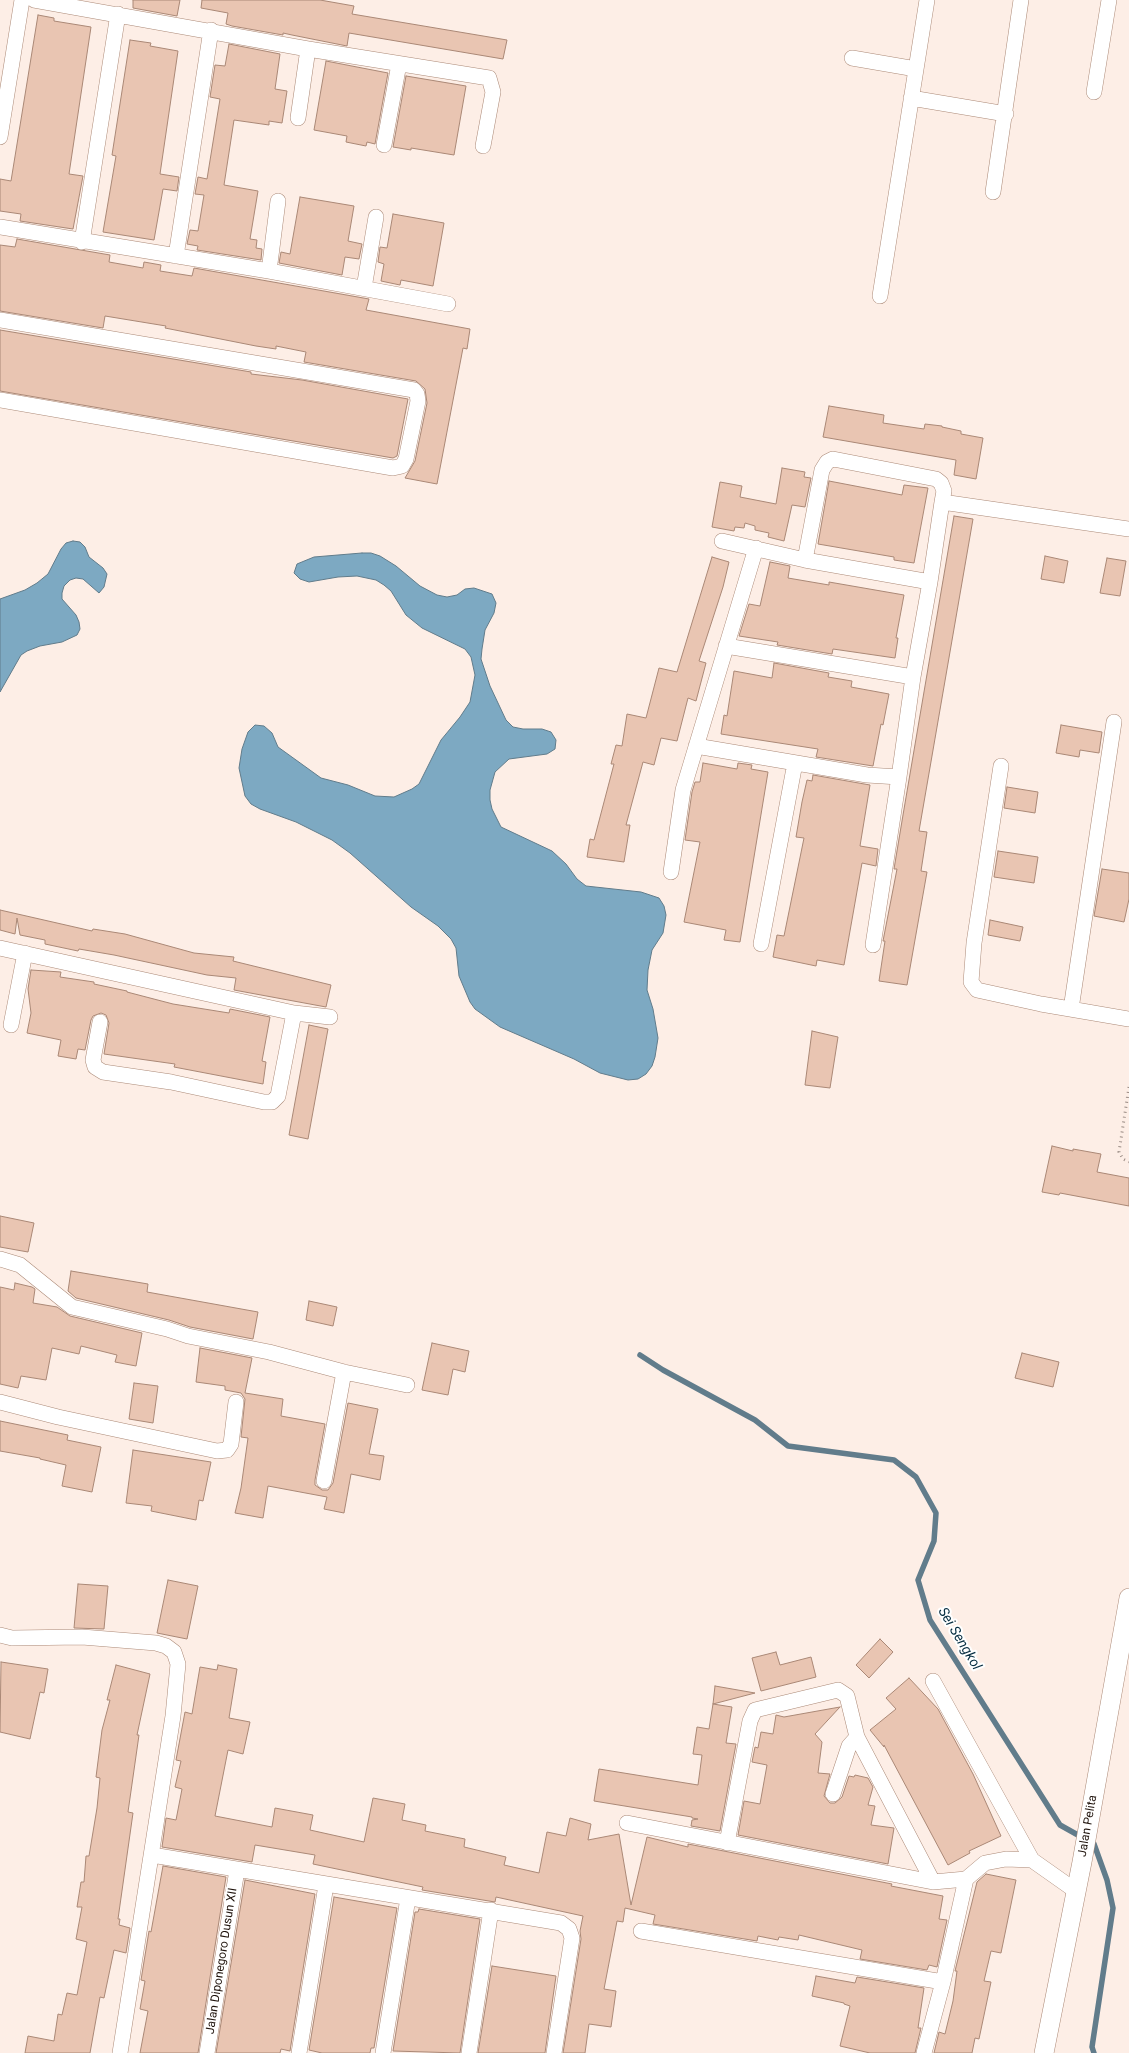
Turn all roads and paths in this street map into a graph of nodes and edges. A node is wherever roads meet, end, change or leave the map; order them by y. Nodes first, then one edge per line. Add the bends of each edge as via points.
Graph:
1 (22, 0) edge
2 (34, 0) edge
3 (927, 0) edge
4 (1021, 0) edge
5 (1108, 0) edge
6 (118, 14) junction
7 (211, 30) junction
8 (308, 49) junction
9 (852, 58) dead end
10 (399, 64) junction
11 (916, 69) junction
12 (1094, 92) dead end
13 (912, 98) junction
14 (1006, 114) junction
15 (298, 118) dead end
16 (0, 137) edge
17 (384, 145) dead end
18 (482, 146) dead end
19 (993, 192) dead end
20 (278, 201) dead end
21 (376, 217) dead end
22 (0, 227) edge
23 (82, 242) junction
24 (176, 256) junction
25 (270, 271) junction
26 (364, 288) junction
27 (880, 296) dead end
28 (448, 304) dead end
29 (0, 320) edge
30 (0, 400) edge
31 (942, 502) junction
32 (1129, 529) edge
33 (722, 541) dead end
34 (756, 548) junction
35 (805, 560) junction
36 (930, 582) junction
37 (726, 646) junction
38 (913, 677) junction
39 (1114, 722) dead end
40 (696, 746) junction
41 (795, 763) junction
42 (1001, 766) dead end
43 (900, 777) junction
44 (671, 872) dead end
45 (761, 944) dead end
46 (873, 946) dead end
47 (0, 948) edge
48 (26, 952) junction
49 (1071, 1009) junction
50 (294, 1013) junction
51 (330, 1017) dead end
52 (1129, 1019) edge
53 (100, 1022) dead end
54 (10, 1025) dead end
55 (1129, 1087) edge
56 (1129, 1162) edge
57 (0, 1260) edge
58 (344, 1372) junction
59 (407, 1385) dead end
60 (0, 1402) edge
61 (236, 1402) dead end
62 (324, 1481) dead end
63 (1129, 1598) edge
64 (0, 1636) edge
65 (933, 1682) dead end
66 (856, 1737) junction
67 (833, 1794) dead end
68 (627, 1823) dead end
69 (727, 1843) junction
70 (152, 1855) junction
71 (1032, 1860) junction
72 (238, 1870) junction
73 (966, 1880) junction
74 (933, 1882) junction
75 (326, 1885) junction
76 (1076, 1891) junction
77 (408, 1898) junction
78 (491, 1910) junction
79 (641, 1931) dead end
80 (943, 1982) junction
81 (120, 2053) edge
82 (208, 2053) edge
83 (298, 2053) edge
84 (383, 2053) edge
85 (469, 2053) edge
86 (554, 2053) edge
87 (924, 2053) edge
88 (1044, 2053) edge

1 - 16 street
2 - 6 street
3 - 11 street
4 - 14 street
5 - 12 street
6 - 7 street
6 - 23 street
7 - 8 street
7 - 24 street
8 - 10 street
8 - 15 street
9 - 11 street
10 - 17 street
10 - 18 street via 489,78 493,92
11 - 13 street
13 - 14 street
13 - 27 street
14 - 19 street
20 - 25 street
21 - 26 street
22 - 23 street
23 - 24 street
24 - 25 street
25 - 26 street
26 - 28 street
29 - 30 street via 414,390 418,401 406,459 402,466 393,468
31 - 32 street
31 - 35 street via 944,491 936,479 833,459 822,470
31 - 36 street
33 - 34 street
34 - 35 street
34 - 37 street
35 - 36 street
36 - 38 street
37 - 38 street
37 - 40 street
38 - 43 street
39 - 49 street
40 - 41 street
40 - 44 street via 683,790
41 - 43 street
41 - 45 street
42 - 49 street via 971,982 977,990
43 - 46 street
47 - 48 street
48 - 50 street
48 - 54 street
49 - 52 street
50 - 51 street
50 - 53 street via 278,1096 272,1102 103,1072 95,1067 93,1060
55 - 56 path via 1119,1152
57 - 58 street via 20,1265 72,1307
58 - 59 street
58 - 62 street
60 - 61 street via 217,1451 227,1450 231,1444
63 - 76 street, Jalan Pelita
64 - 70 street via 82,1637 156,1643 174,1652 178,1664 173,1716
65 - 71 street
66 - 67 street via 849,1746
66 - 69 street via 847,1696 838,1690 756,1710 750,1721
66 - 74 street
68 - 69 street
69 - 74 street
70 - 72 street
70 - 81 street
71 - 73 street via 1006,1858 985,1863
71 - 76 street
72 - 75 street
72 - 82 street, Jalan Diponegoro Dusun XII
73 - 74 street
73 - 80 street
75 - 77 street
75 - 83 street
76 - 88 street, Jalan Pelita
77 - 78 street
77 - 84 street
78 - 85 street
78 - 86 street via 561,1923 569,1929 572,1938
79 - 80 street
80 - 87 street

